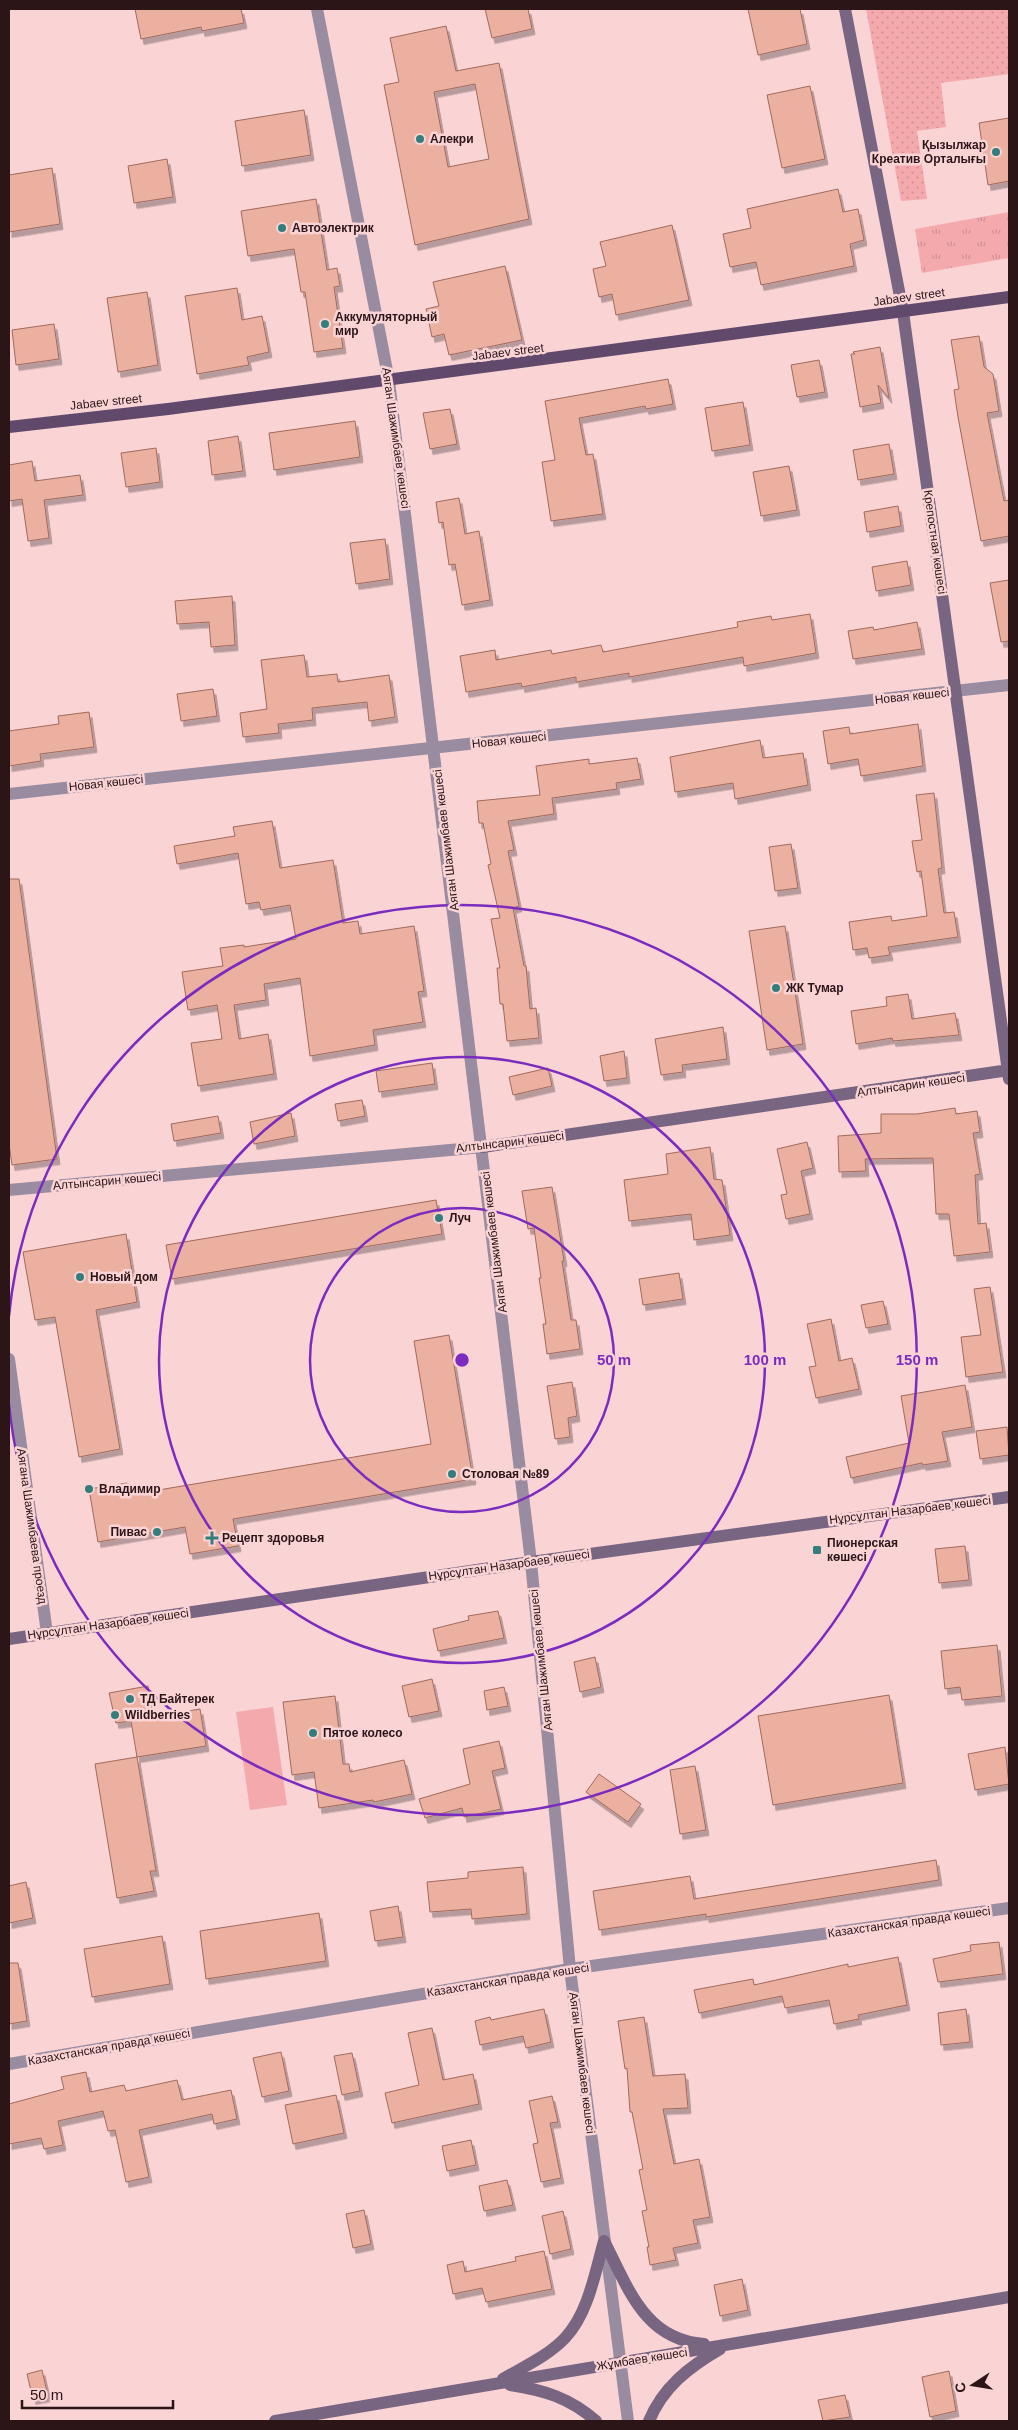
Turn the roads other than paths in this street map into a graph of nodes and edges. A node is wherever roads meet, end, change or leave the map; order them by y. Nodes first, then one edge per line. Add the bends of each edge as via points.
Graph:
1 (318, 9) edge
2 (845, 9) edge
3 (1009, 297) edge
4 (903, 312) junction
5 (389, 381) junction
6 (9, 427) edge
7 (1009, 685) edge
8 (956, 691) junction
9 (435, 748) junction
10 (9, 794) edge
11 (1009, 1073) edge
12 (483, 1147) junction
13 (9, 1190) edge
14 (9, 1359) edge
15 (1009, 1497) edge
16 (531, 1562) junction
17 (47, 1633) junction
18 (9, 1639) edge
19 (1009, 1908) edge
20 (570, 1969) junction
21 (9, 2064) edge
22 (604, 2241) junction
23 (1009, 2297) edge
24 (729, 2344) junction
25 (619, 2362) junction
26 (495, 2384) junction
27 (275, 2421) edge
28 (596, 2421) edge
29 (628, 2421) edge
30 (649, 2421) edge

1 - 5 street, Аяган Шажимбаев көшесі
2 - 4 main road, Крепостная көшесі
3 - 4 main road, Jabaev street
4 - 5 main road, Jabaev street
4 - 8 main road, Крепостная көшесі
5 - 6 main road, Jabaev street
5 - 9 street, Аяган Шажимбаев көшесі
7 - 8 street, Новая көшесі
8 - 9 street, Новая көшесі
8 - 11 main road, Крепостная көшесі
9 - 10 street, Новая көшесі
9 - 12 street, Аяган Шажимбаев көшесі
11 - 12 main road, Алтынсарин көшесі
12 - 13 street, Алтынсарин көшесі
12 - 16 street, Аяган Шажимбаев көшесі
14 - 17 street, Аягана Шажимбаева проезд
15 - 16 main road, Нұрсұлтан Назарбаев көшесі
16 - 17 main road, Нұрсұлтан Назарбаев көшесі
16 - 20 street, Аяган Шажимбаев көшесі
17 - 18 main road, Нұрсұлтан Назарбаев көшесі
19 - 20 street, Казахстанская правда көшесі
20 - 21 street, Казахстанская правда көшесі
20 - 22 street, Аяган Шажимбаев көшесі
22 - 24 main road via 644,2315 656,2328 685,2342
22 - 25 street, Аяган Шажимбаев көшесі
22 - 26 main road via 585,2303 572,2331 546,2353
23 - 24 main road, Жұмбаев көшесі
24 - 25 main road, Жұмбаев көшесі
24 - 30 main road via 680,2376 662,2397
25 - 26 main road, Жұмбаев көшесі
25 - 29 street, Аяган Шажимбаев көшесі
26 - 27 main road, Жұмбаев көшесі
26 - 28 main road via 534,2388 556,2395 578,2406

